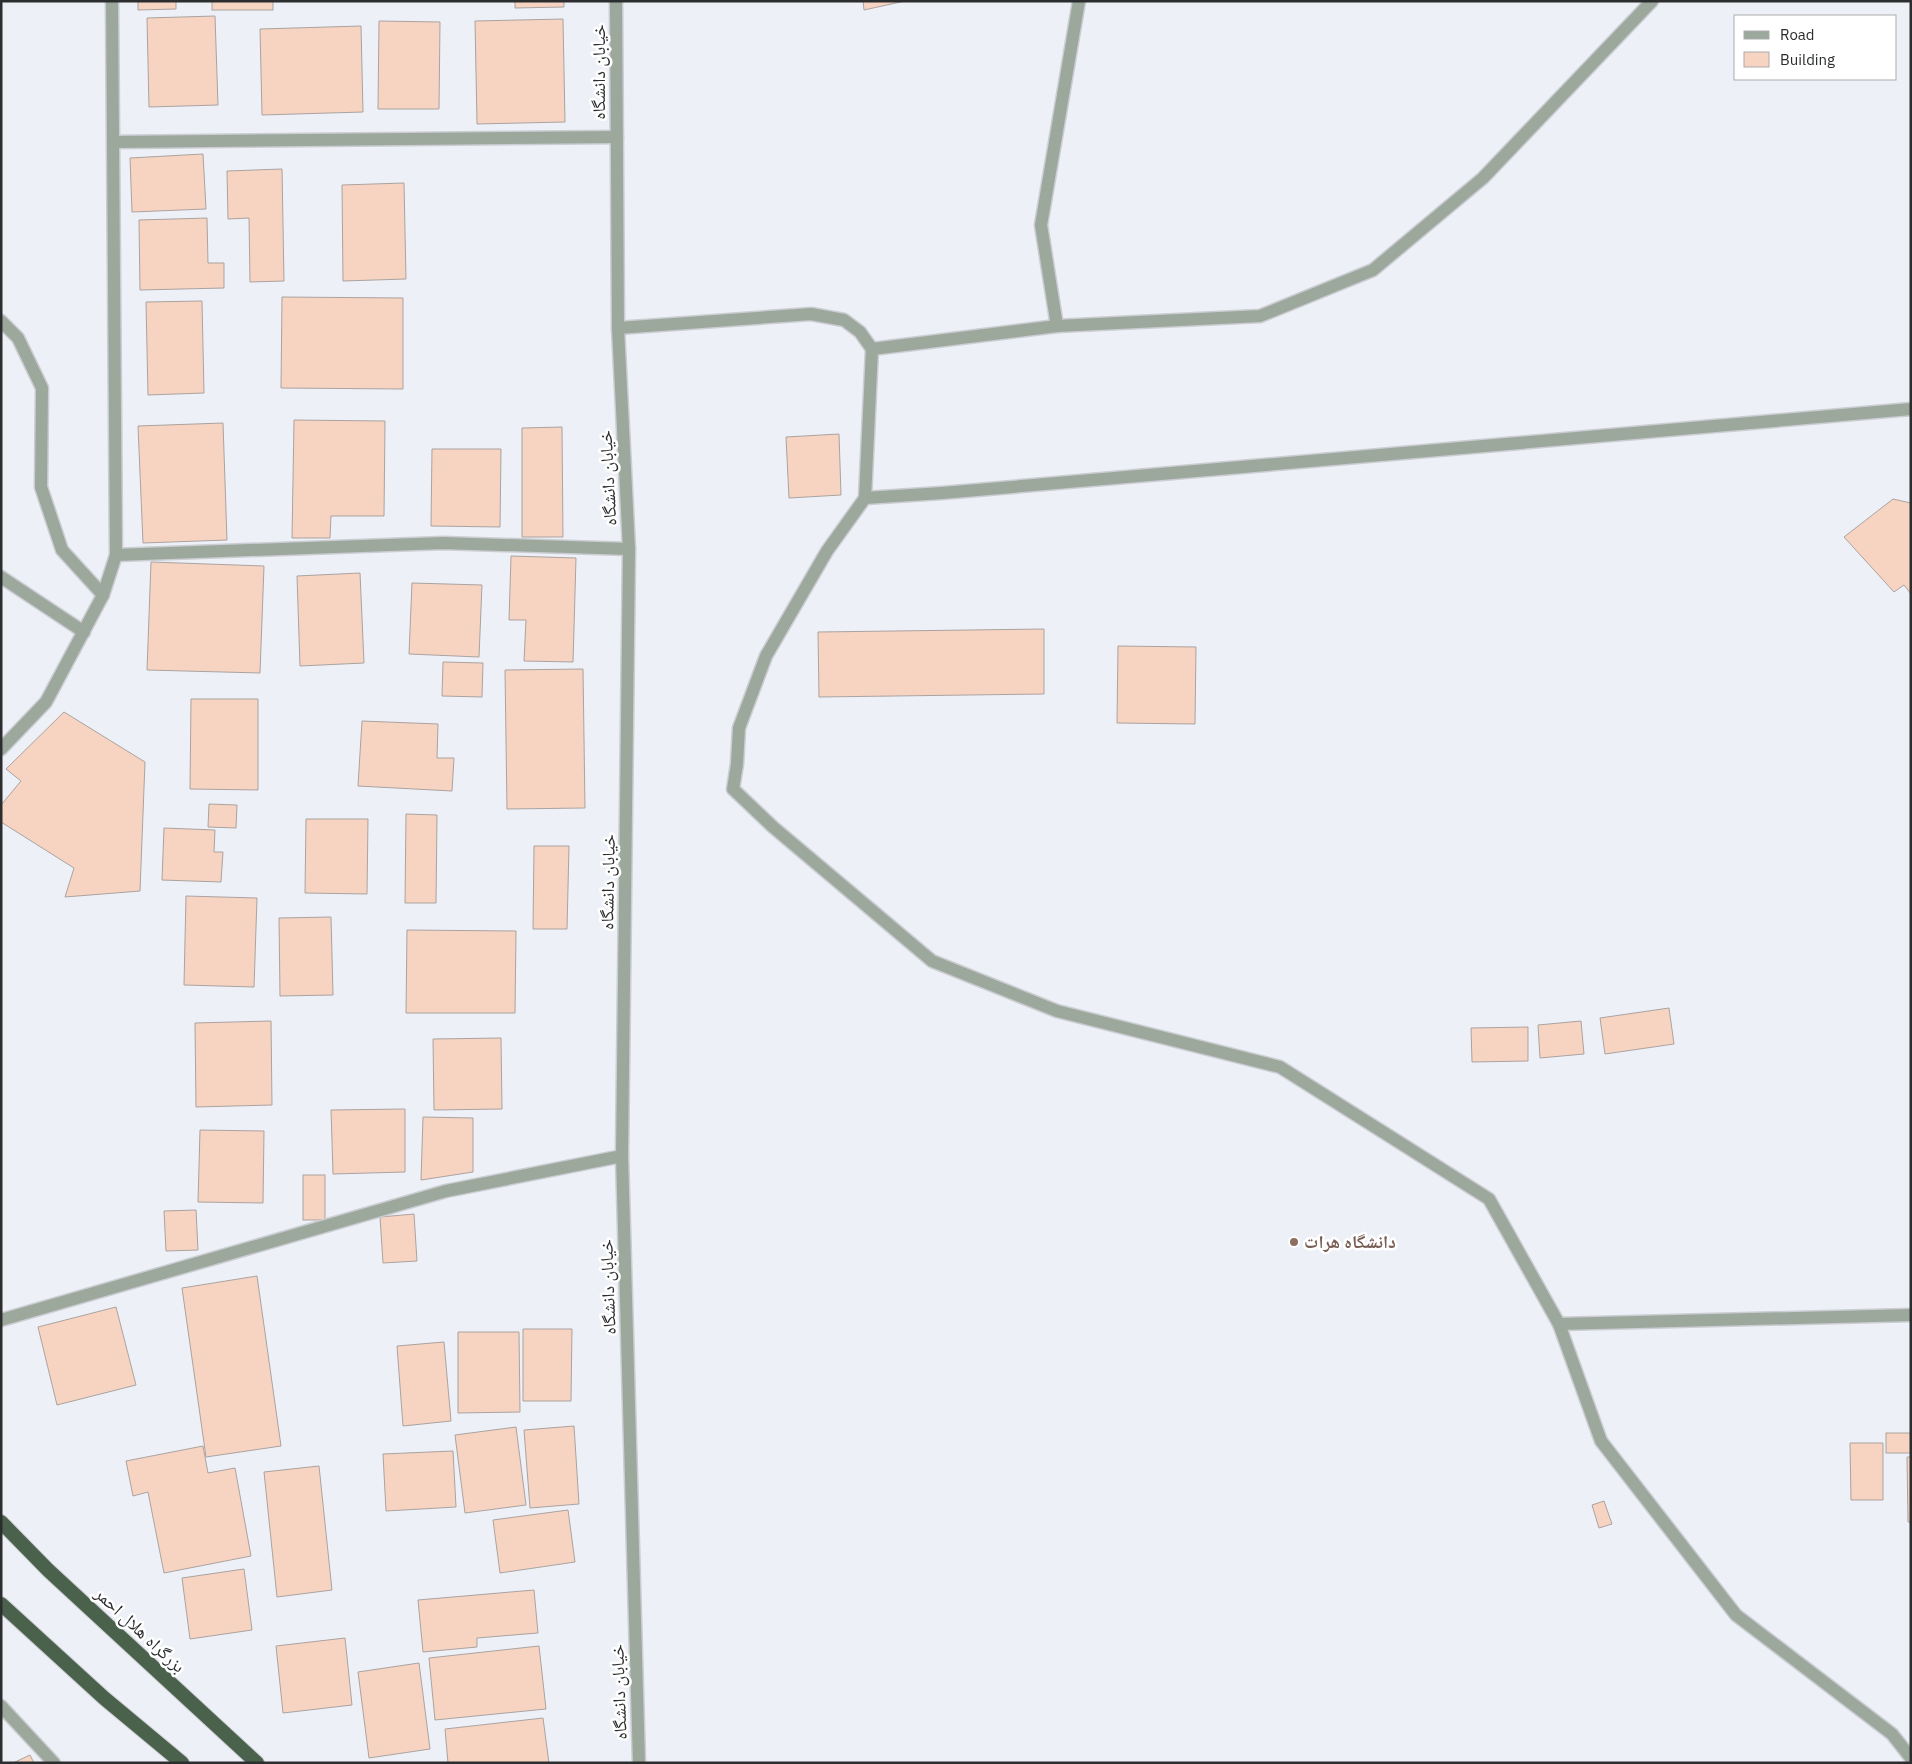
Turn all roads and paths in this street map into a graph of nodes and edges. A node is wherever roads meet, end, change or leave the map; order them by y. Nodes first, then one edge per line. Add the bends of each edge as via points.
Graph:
1 (112, 1) edge
2 (616, 1) edge
3 (1079, 1) edge
4 (1652, 1) edge
5 (617, 137) junction
6 (114, 142) junction
7 (1, 321) edge
8 (1056, 326) junction
9 (618, 328) junction
10 (872, 349) junction
11 (1911, 409) edge
12 (865, 498) junction
13 (629, 549) junction
14 (116, 555) junction
15 (1, 577) edge
16 (103, 595) junction
17 (84, 632) junction
18 (1, 749) edge
19 (622, 1156) junction
20 (1911, 1315) edge
21 (1, 1320) edge
22 (1559, 1324) junction
23 (1, 1522) edge
24 (1, 1604) edge
25 (1, 1706) edge
26 (1911, 1758) edge
27 (54, 1763) edge
28 (182, 1763) edge
29 (257, 1763) edge
30 (638, 1763) edge

1 - 6 street
2 - 5 street, خیابان دانشگاه
3 - 8 street via 1041,225
4 - 8 street via 1483,178 1373,270 1260,316
5 - 6 street
5 - 9 street, خیابان دانشگاه
6 - 14 street
7 - 16 street via 18,338 42,388 41,486 62,550
8 - 10 street
9 - 10 street via 811,314 844,320 860,332
9 - 13 street, خیابان دانشگاه
10 - 12 street
11 - 12 street
12 - 22 street via 827,551 766,656 739,728 733,789 773,828 932,961 1057,1011 1280,1067 1489,1199
13 - 14 street via 442,543
13 - 19 street, خیابان دانشگاه
14 - 16 street
15 - 17 street
16 - 17 street
17 - 18 street via 46,702
19 - 21 street via 446,1191
19 - 30 street, خیابان دانشگاه
20 - 22 street
22 - 26 street via 1601,1441 1736,1615 1892,1734
23 - 29 highway, بزرگراه هلال احمر via 48,1570
24 - 28 highway via 104,1698
25 - 27 street

